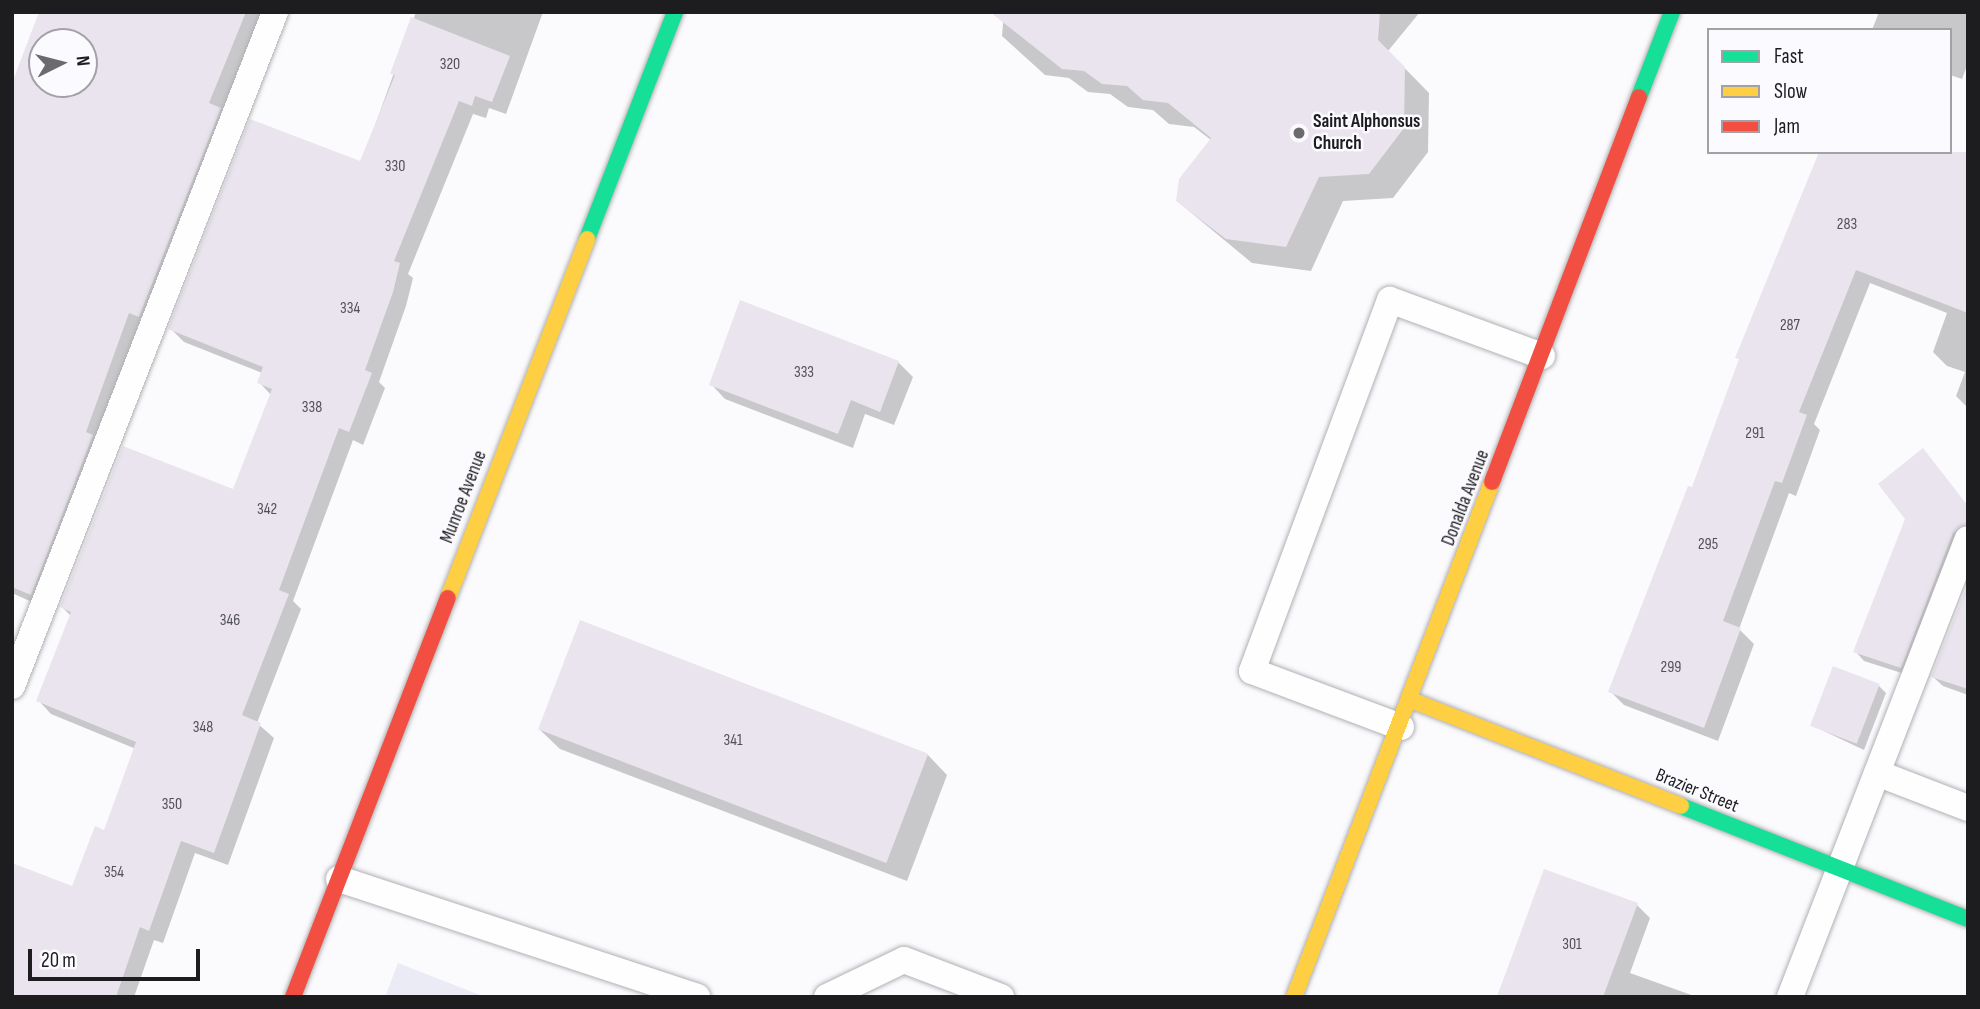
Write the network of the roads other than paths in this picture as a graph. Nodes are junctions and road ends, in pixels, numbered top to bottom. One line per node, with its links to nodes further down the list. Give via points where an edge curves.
1 (275, 12): 6 (lane)
2 (675, 12): 12 (street, Munroe Avenue)
3 (1672, 12): 4 (street, Donalda Avenue)
4 (1542, 356): 7 (street, Donalda Avenue); 8 (lane, via 1390,300 1252,671)
5 (1968, 539): 9 (lane)
6 (12, 686)
7 (1412, 700): 8 (street, Donalda Avenue); 11 (street, Brazier Street)
8 (1401, 727): 18 (street, Donalda Avenue)
9 (1877, 773): 10 (lane); 11 (lane)
10 (1968, 808)
11 (1840, 870): 13 (street, Brazier Street); 19 (lane)
12 (339, 878): 14 (street, Munroe Avenue); 15 (lane)
13 (1968, 919)
14 (293, 997)
15 (697, 997)
16 (827, 997): 17 (lane, via 904,960)
17 (1001, 997)
18 (1294, 997)
19 (1790, 997)

